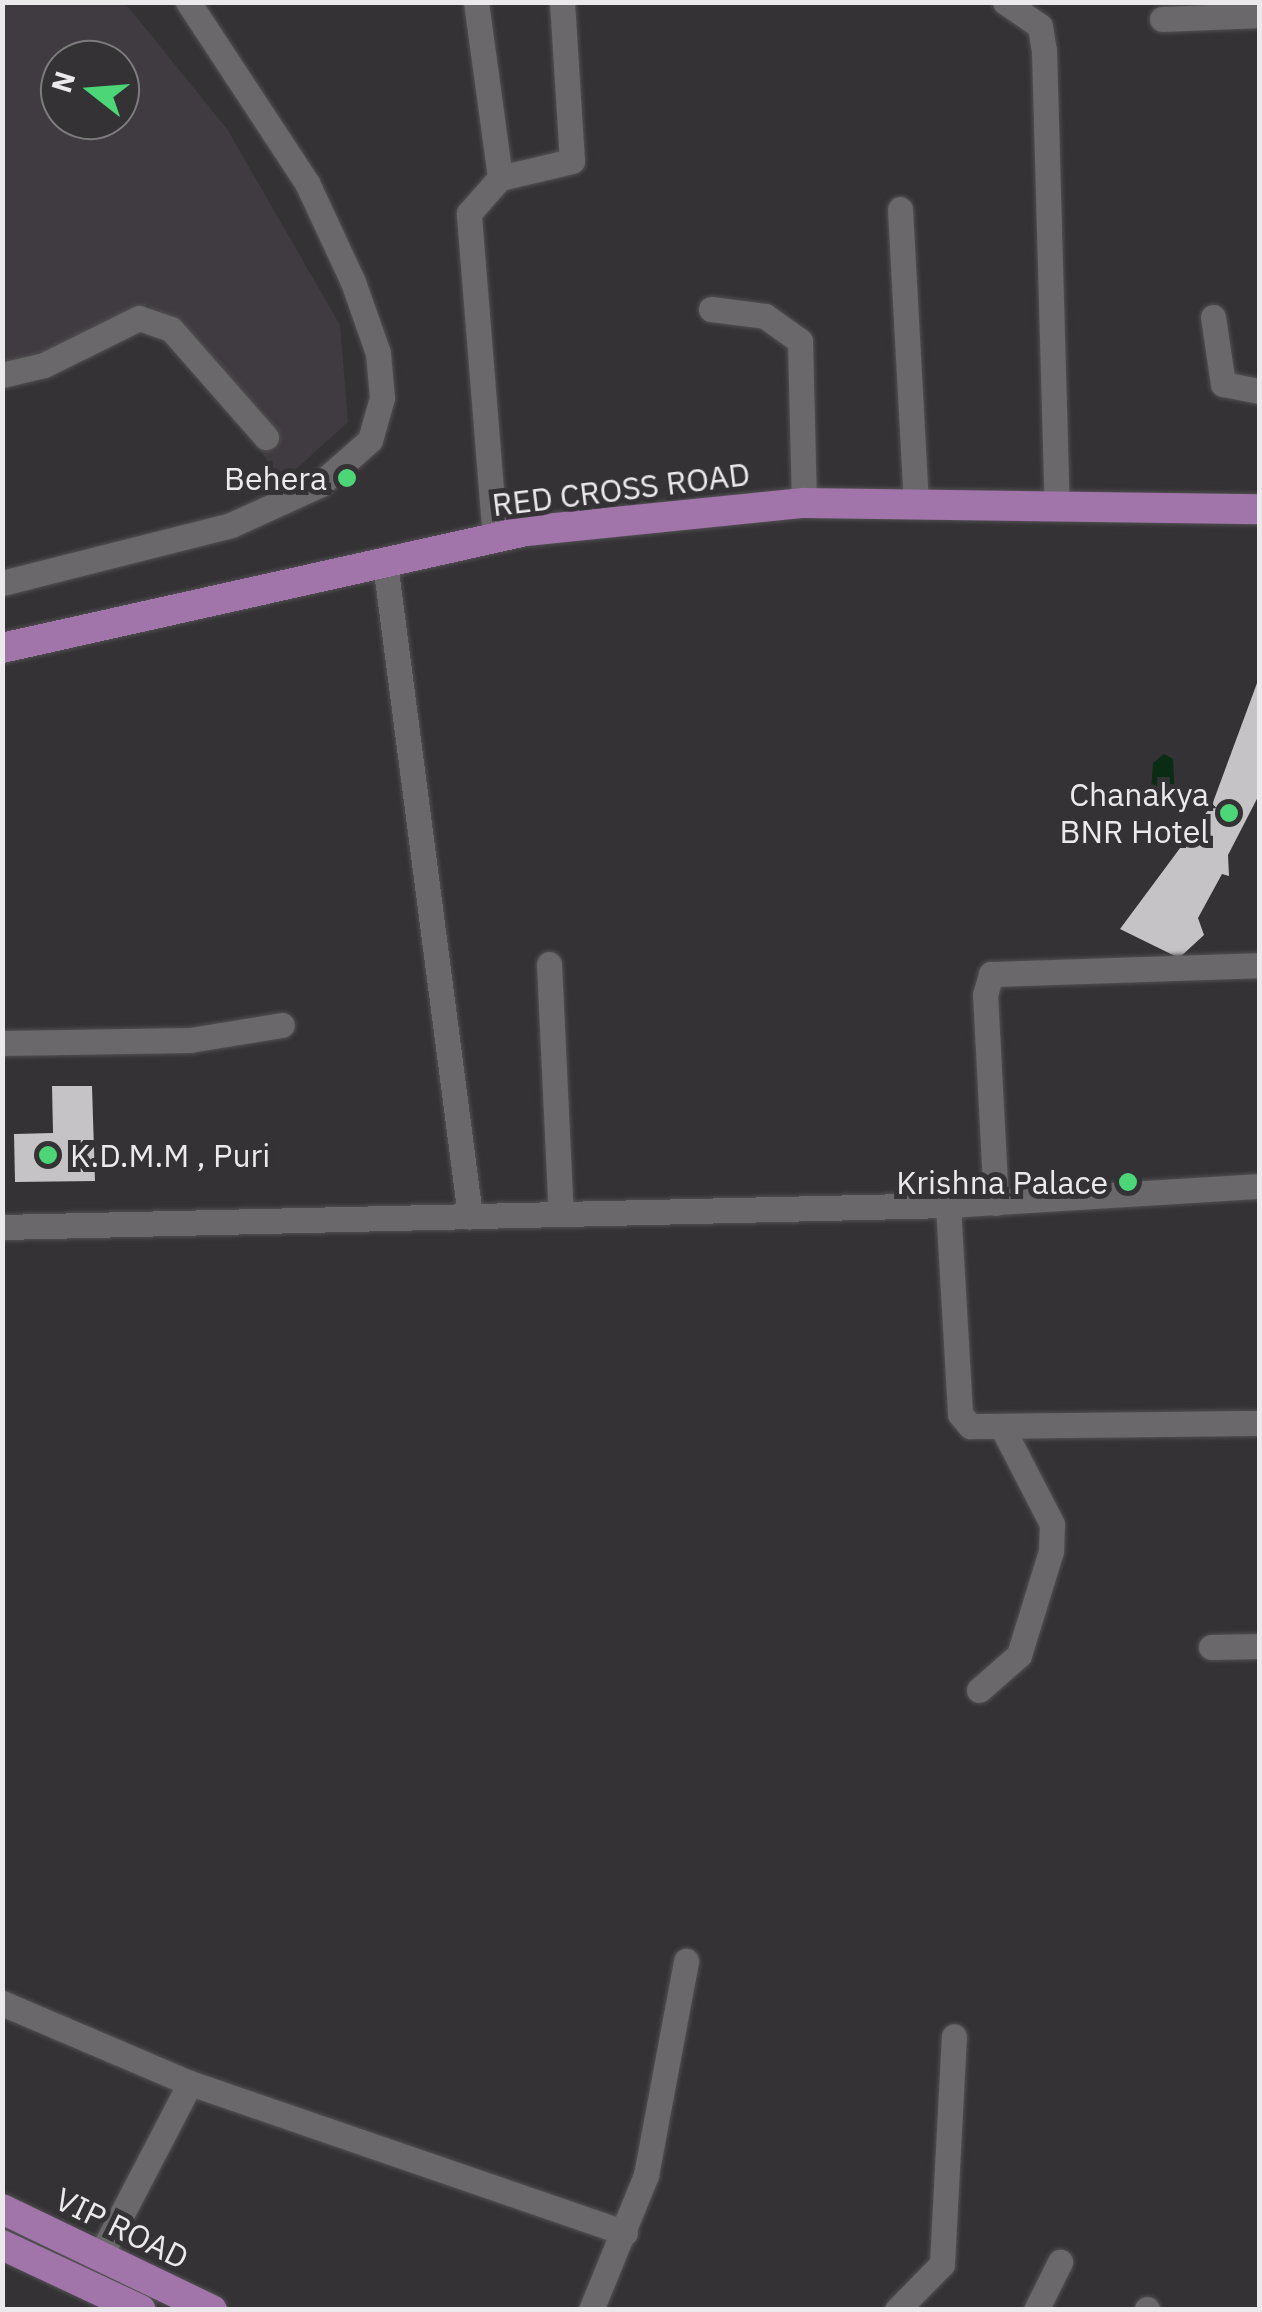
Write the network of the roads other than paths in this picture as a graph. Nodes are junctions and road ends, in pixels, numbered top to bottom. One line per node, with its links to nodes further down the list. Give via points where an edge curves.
1 (188, 2): 20 (street, via 306,183 352,282 378,353 382,398 370,440 319,485 231,525)
2 (476, 2): 7 (street)
3 (562, 2): 7 (street, via 572,161)
4 (1006, 2): 16 (street, via 1040,26 1044,50)
5 (1260, 15): 6 (street)
6 (1162, 19)
7 (500, 178): 18 (street, via 474,200 469,226)
8 (900, 209): 15 (street)
9 (711, 308): 14 (street, via 764,316 800,341)
10 (1213, 317): 12 (street, via 1223,384)
11 (2, 375): 13 (street, via 44,364 139,318 171,329)
12 (1260, 390)
13 (266, 437)
14 (804, 502): 15 (main road, RED CROSS ROAD); 18 (main road, RED CROSS ROAD)
15 (916, 504): 16 (main road, RED CROSS ROAD)
16 (1057, 506): 17 (main road, RED CROSS ROAD)
17 (1260, 509)
18 (495, 538): 19 (main road, RED CROSS ROAD)
19 (386, 563): 21 (main road, RED CROSS ROAD); 30 (street)
20 (2, 584)
21 (2, 648)
22 (549, 964): 29 (street)
23 (1260, 965): 27 (street, via 991,974 985,994)
24 (282, 1024): 25 (street, via 190,1040)
25 (2, 1043)
26 (1260, 1186): 27 (street)
27 (996, 1202): 28 (street)
28 (948, 1205): 29 (street); 33 (street, via 960,1414 970,1426)
29 (561, 1214): 30 (street)
30 (470, 1216): 31 (street)
31 (2, 1226)
32 (1260, 1423): 33 (street)
33 (1002, 1427): 36 (street, via 1052,1524 1052,1550 1019,1655)
34 (1260, 1646): 35 (street)
35 (1211, 1647)
36 (980, 1690)
37 (686, 1961): 42 (street, via 646,2175)
38 (2, 2003): 40 (street)
39 (954, 2036): 49 (street, via 942,2264)
40 (190, 2083): 42 (street); 44 (street)
41 (2, 2209): 44 (main road, VIP ROAD)
42 (626, 2233): 48 (street)
43 (2, 2245): 46 (main road, VIP ROAD)
44 (100, 2256): 47 (main road, VIP ROAD)
45 (1060, 2262): 50 (street)
46 (141, 2310)
47 (212, 2310)
48 (591, 2310)
49 (897, 2310)
50 (1036, 2310)

